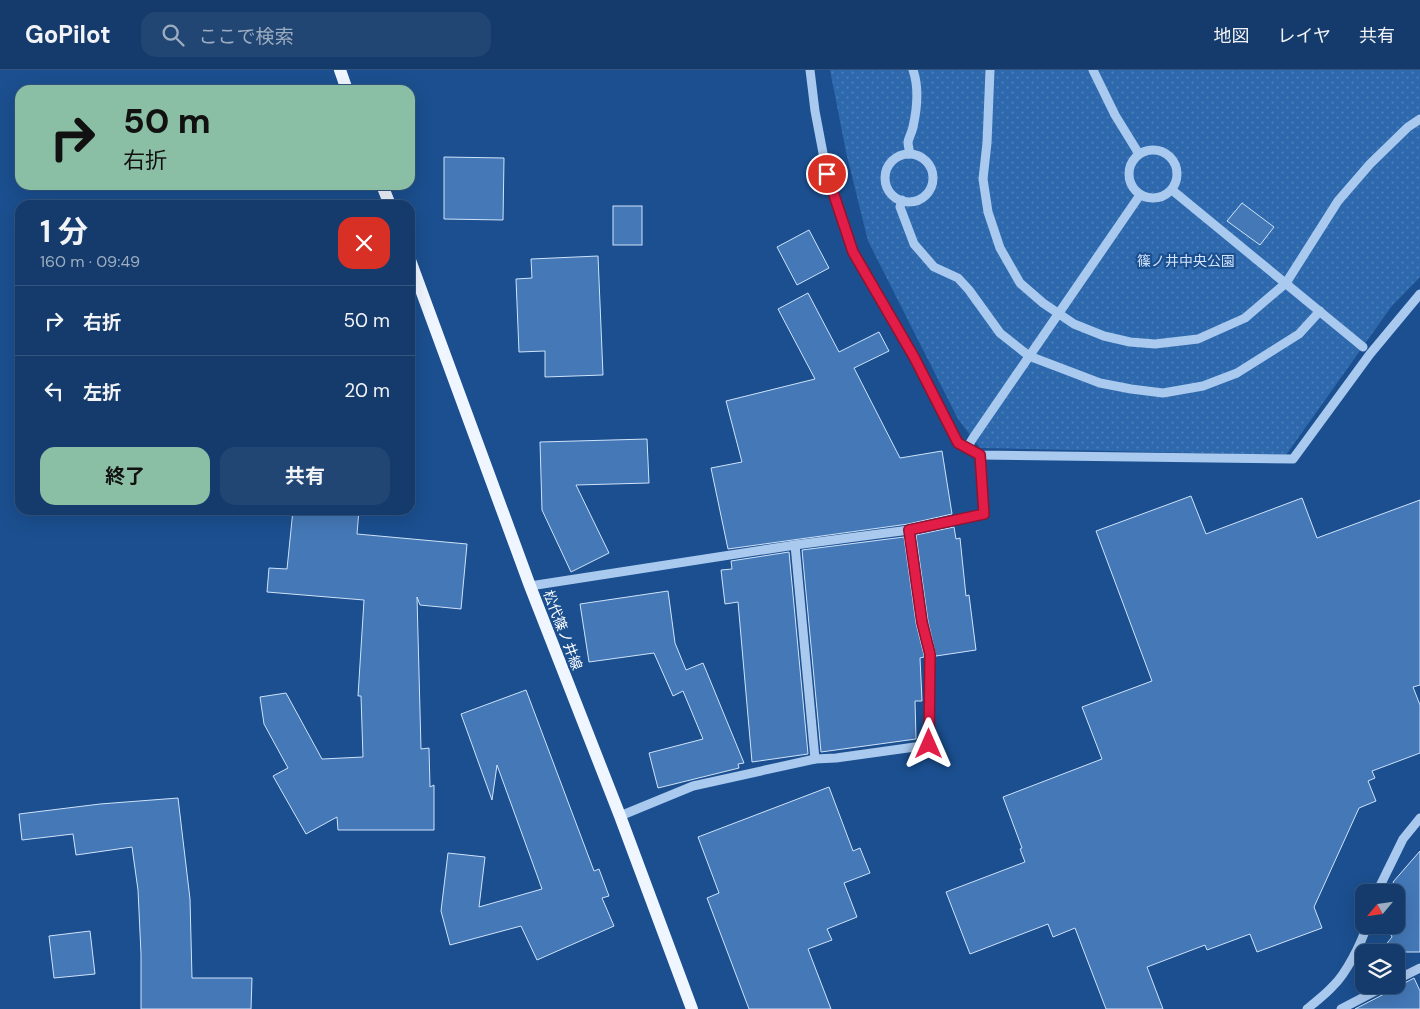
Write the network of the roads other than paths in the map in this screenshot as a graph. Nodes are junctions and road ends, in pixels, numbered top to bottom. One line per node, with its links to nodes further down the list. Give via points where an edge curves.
1 (340, 70): 6 (main road)
2 (810, 70): 20 (street, via 827,174 853,252 914,357 958,443)
3 (913, 70): 8 (street, via 916,97)
4 (990, 70): 17 (street, via 983,178 988,212 1000,248 1020,283)
5 (1093, 70): 9 (street, via 1114,115)
6 (345, 85)
7 (1420, 120): 14 (street, via 1408,127 1370,164 1338,201)
8 (908, 154): 12 (street, via 896,159 888,168 885,179 888,190 896,199); 12 (street, via 922,158 931,168 934,181 928,194 913,203)
9 (1139, 154): 10 (street, via 1152,150 1165,154 1175,164 1178,177); 11 (street, via 1129,175 1132,186)
10 (1172, 190): 11 (street, via 1157,198); 14 (street)
11 (1140, 195): 17 (street)
12 (902, 200): 19 (street, via 900,207 914,244 934,267 958,278 1000,333)
13 (415, 274): 24 (main road, 松代篠ノ井線)
14 (1286, 283): 16 (street); 17 (street, via 1245,318 1198,339 1178,342 1130,342 1104,336)
15 (1420, 294): 21 (street, via 1370,354 1293,459)
16 (1320, 311): 18 (street); 19 (street, via 1299,334 1237,373 1202,386 1162,393 1100,383)
17 (1058, 314): 19 (street)
18 (1363, 347)
19 (1029, 356): 20 (street)
20 (968, 448): 21 (street)
21 (980, 455): 22 (street, via 984,514)
22 (909, 530): 23 (street); 25 (street, via 922,622 930,654 929,744)
23 (795, 545): 24 (street); 25 (street)
24 (530, 586): 26 (main road, 松代篠ノ井線)
25 (815, 760): 26 (street, via 693,786)
26 (620, 816): 33 (main road, 松代篠ノ井線)
27 (1420, 818): 28 (street, via 1403,839)
28 (1381, 884)
29 (1364, 934): 34 (street, via 1334,986)
30 (1420, 968): 31 (street)
31 (1405, 976)
32 (1370, 994): 35 (street)
33 (692, 1009)
34 (1306, 1009)
35 (1342, 1009)

